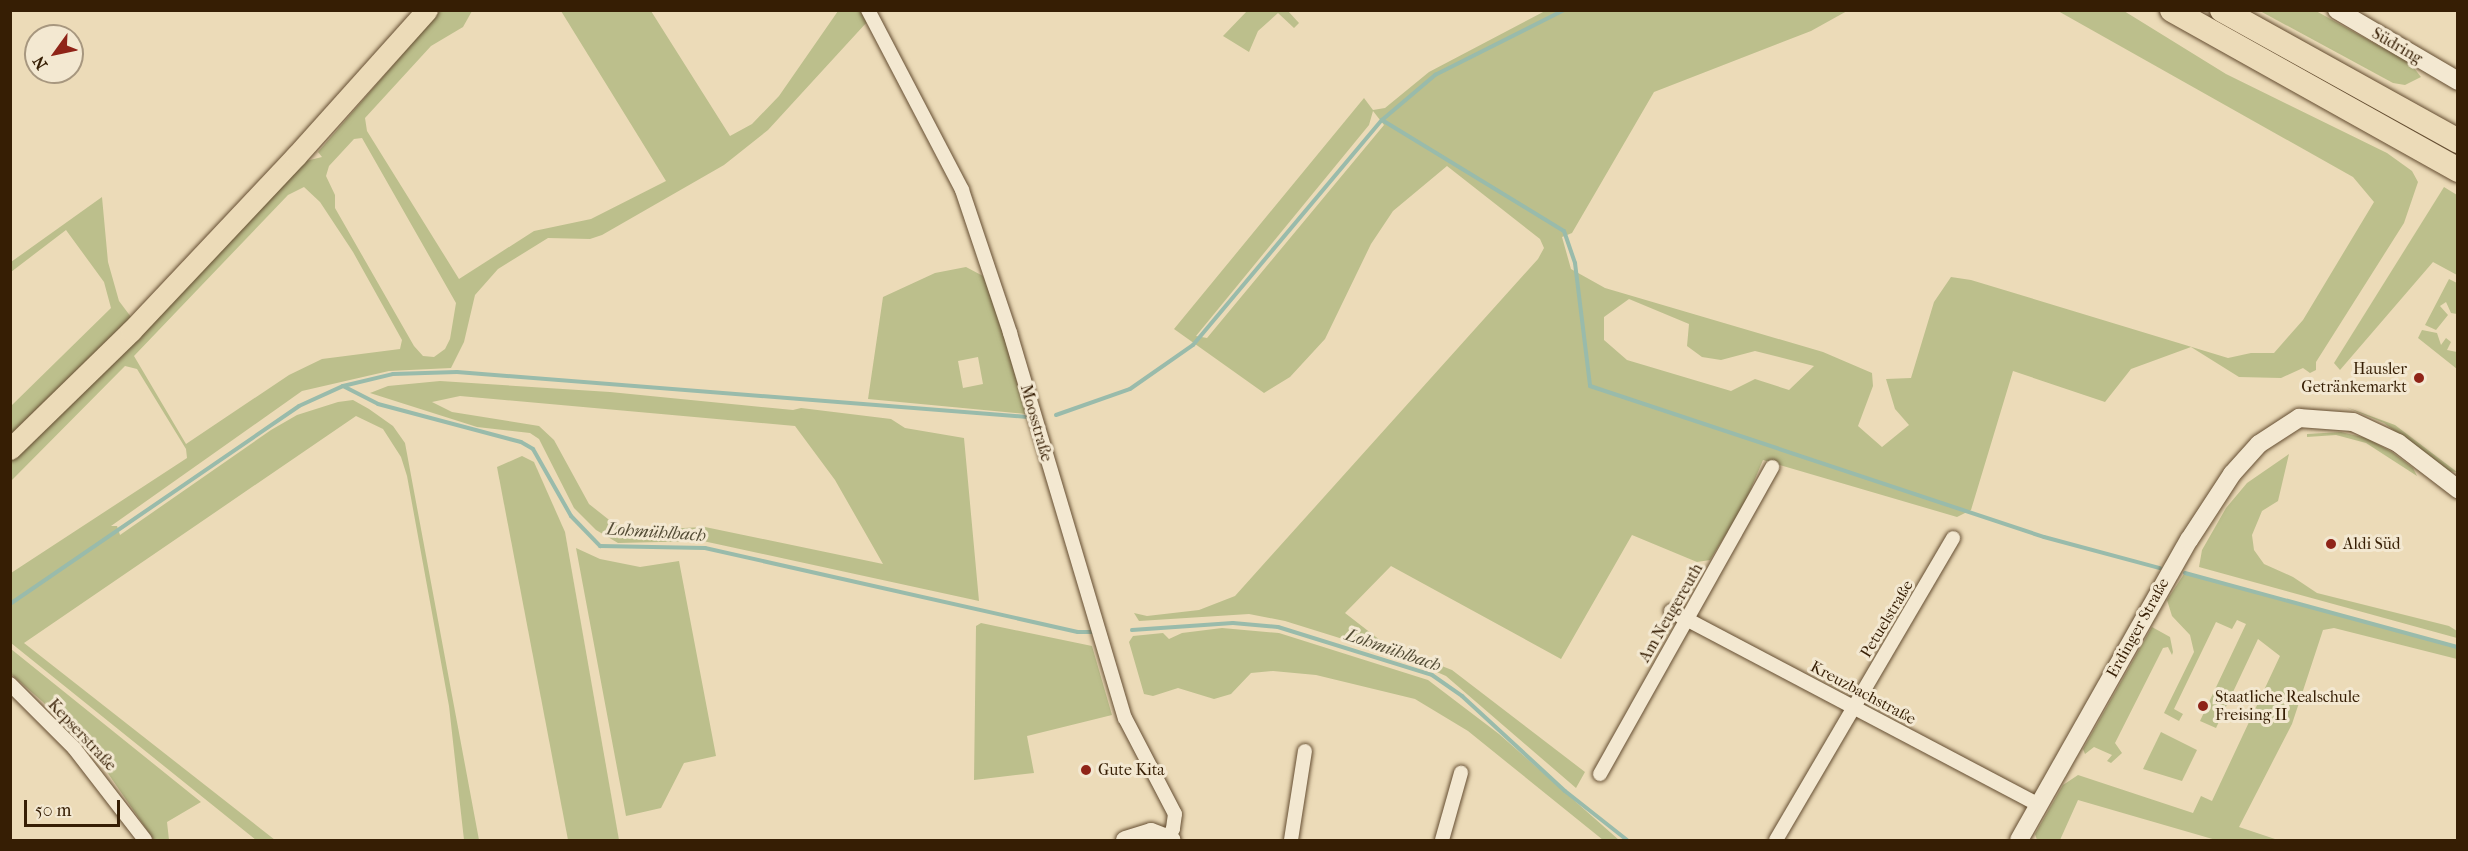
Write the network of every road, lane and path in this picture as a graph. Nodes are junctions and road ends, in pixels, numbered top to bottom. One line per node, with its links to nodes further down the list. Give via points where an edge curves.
1 (427, 10): 9 (main road, via 131,331)
2 (868, 10): 21 (street, Moosstraße, via 962,190 1132,737 1171,803 1176,820)
3 (2172, 10): 8 (highway)
4 (2222, 10): 7 (highway)
5 (2337, 10): 6 (street, Südring)
6 (2457, 81)
7 (2457, 141)
8 (2457, 170)
9 (10, 449)
10 (1772, 467): 14 (street, Am Neugereuth)
11 (2457, 489): 20 (street, Erdinger Straße, via 2380,432 2341,420 2316,420 2311,428 2279,433 2248,454 2208,510)
12 (1953, 538): 16 (street, Petuelstraße)
13 (1671, 611): 14 (street, Kreuzbachstraße)
14 (1687, 619): 16 (street, Kreuzbachstraße); 19 (street, Am Neugereuth)
15 (10, 684): 22 (street, Kepserstraße, via 74,748)
16 (1853, 707): 20 (street, Kreuzbachstraße); 26 (street, Petuelstraße)
17 (1305, 751): 24 (street)
18 (1461, 773): 25 (street)
19 (1600, 774)
20 (2040, 805): 27 (street, Erdinger Straße)
21 (1164, 839): 23 (street, via 1151,832)
22 (146, 840)
23 (1125, 840)
24 (1291, 840)
25 (1442, 840)
26 (1776, 840)
27 (2019, 840)

